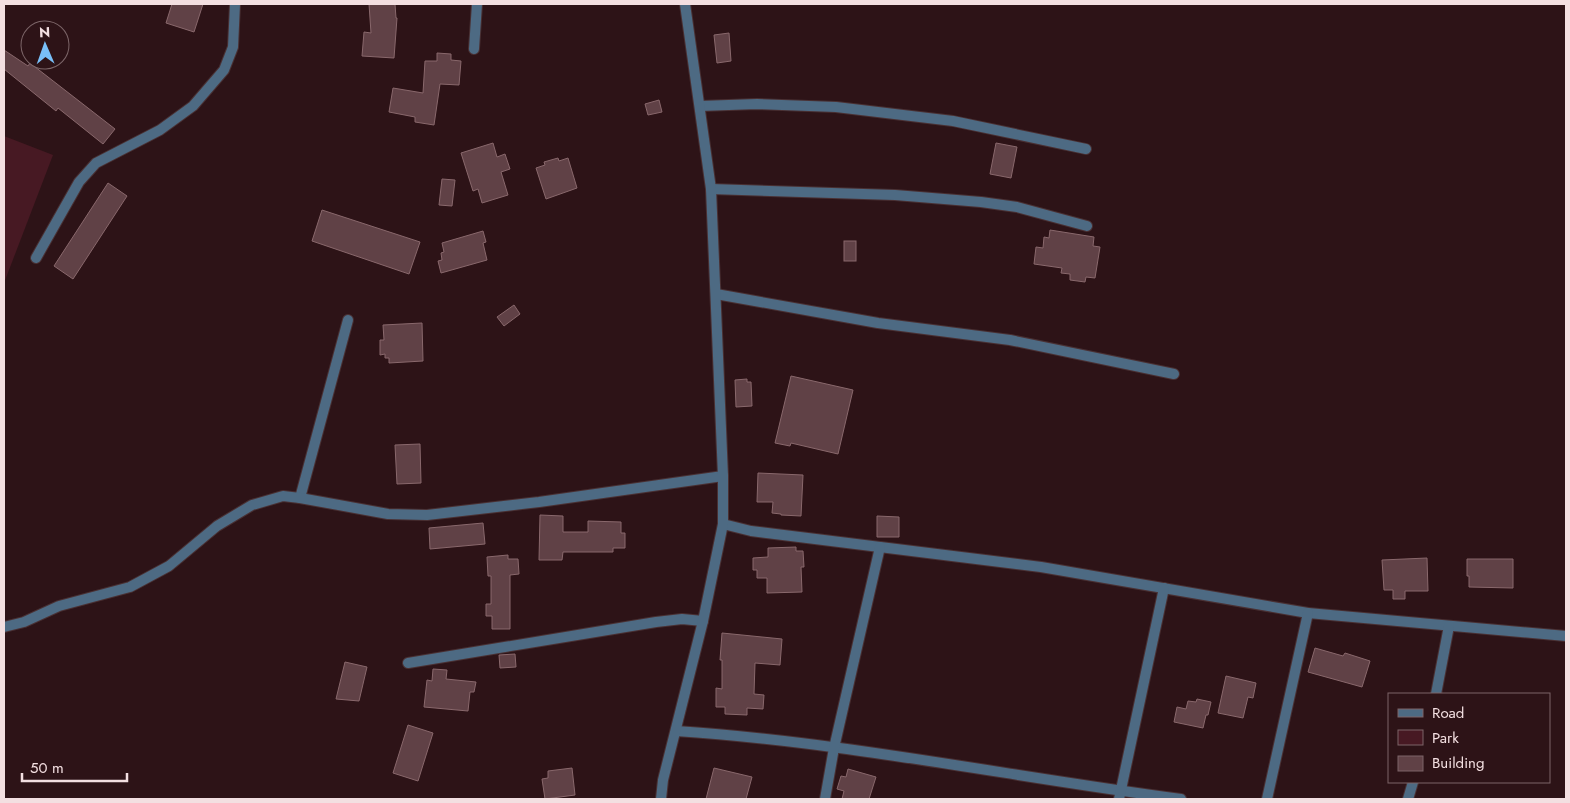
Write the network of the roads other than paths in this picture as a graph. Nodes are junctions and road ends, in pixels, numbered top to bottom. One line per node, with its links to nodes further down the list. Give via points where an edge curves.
1 (235, 4): 9 (street, via 233,47 224,70 193,106 160,130 96,163 79,182)
2 (477, 4): 4 (street)
3 (685, 4): 5 (street)
4 (474, 49)
5 (700, 106): 6 (street, via 836,107 953,121); 7 (street)
6 (1086, 149)
7 (711, 189): 8 (street, via 895,195 981,202 1017,207); 10 (street)
8 (1087, 226)
9 (36, 258)
10 (716, 294): 12 (street, via 878,323 1010,340); 13 (street)
11 (348, 320): 14 (street)
12 (1174, 374)
13 (723, 476): 14 (street, via 427,515 388,514); 15 (street)
14 (300, 498): 21 (street, via 283,496 252,505 217,526 169,566 130,587 59,606)
15 (723, 524): 16 (street, via 751,531); 19 (street)
16 (880, 547): 17 (street, via 1041,566); 26 (street)
17 (1164, 588): 18 (street); 28 (street)
18 (1308, 613): 20 (street); 32 (street)
19 (703, 621): 23 (street, via 656,622); 25 (street)
20 (1449, 626): 22 (street); 24 (street)
21 (4, 627)
22 (1566, 636)
23 (408, 663)
24 (1436, 693)
25 (676, 731): 26 (street); 29 (street)
26 (834, 748): 28 (street); 30 (street)
27 (1414, 783): 33 (street)
28 (1120, 795): 31 (street)
29 (661, 799)
30 (825, 799)
31 (1181, 799)
32 (1267, 799)
33 (1408, 799)

